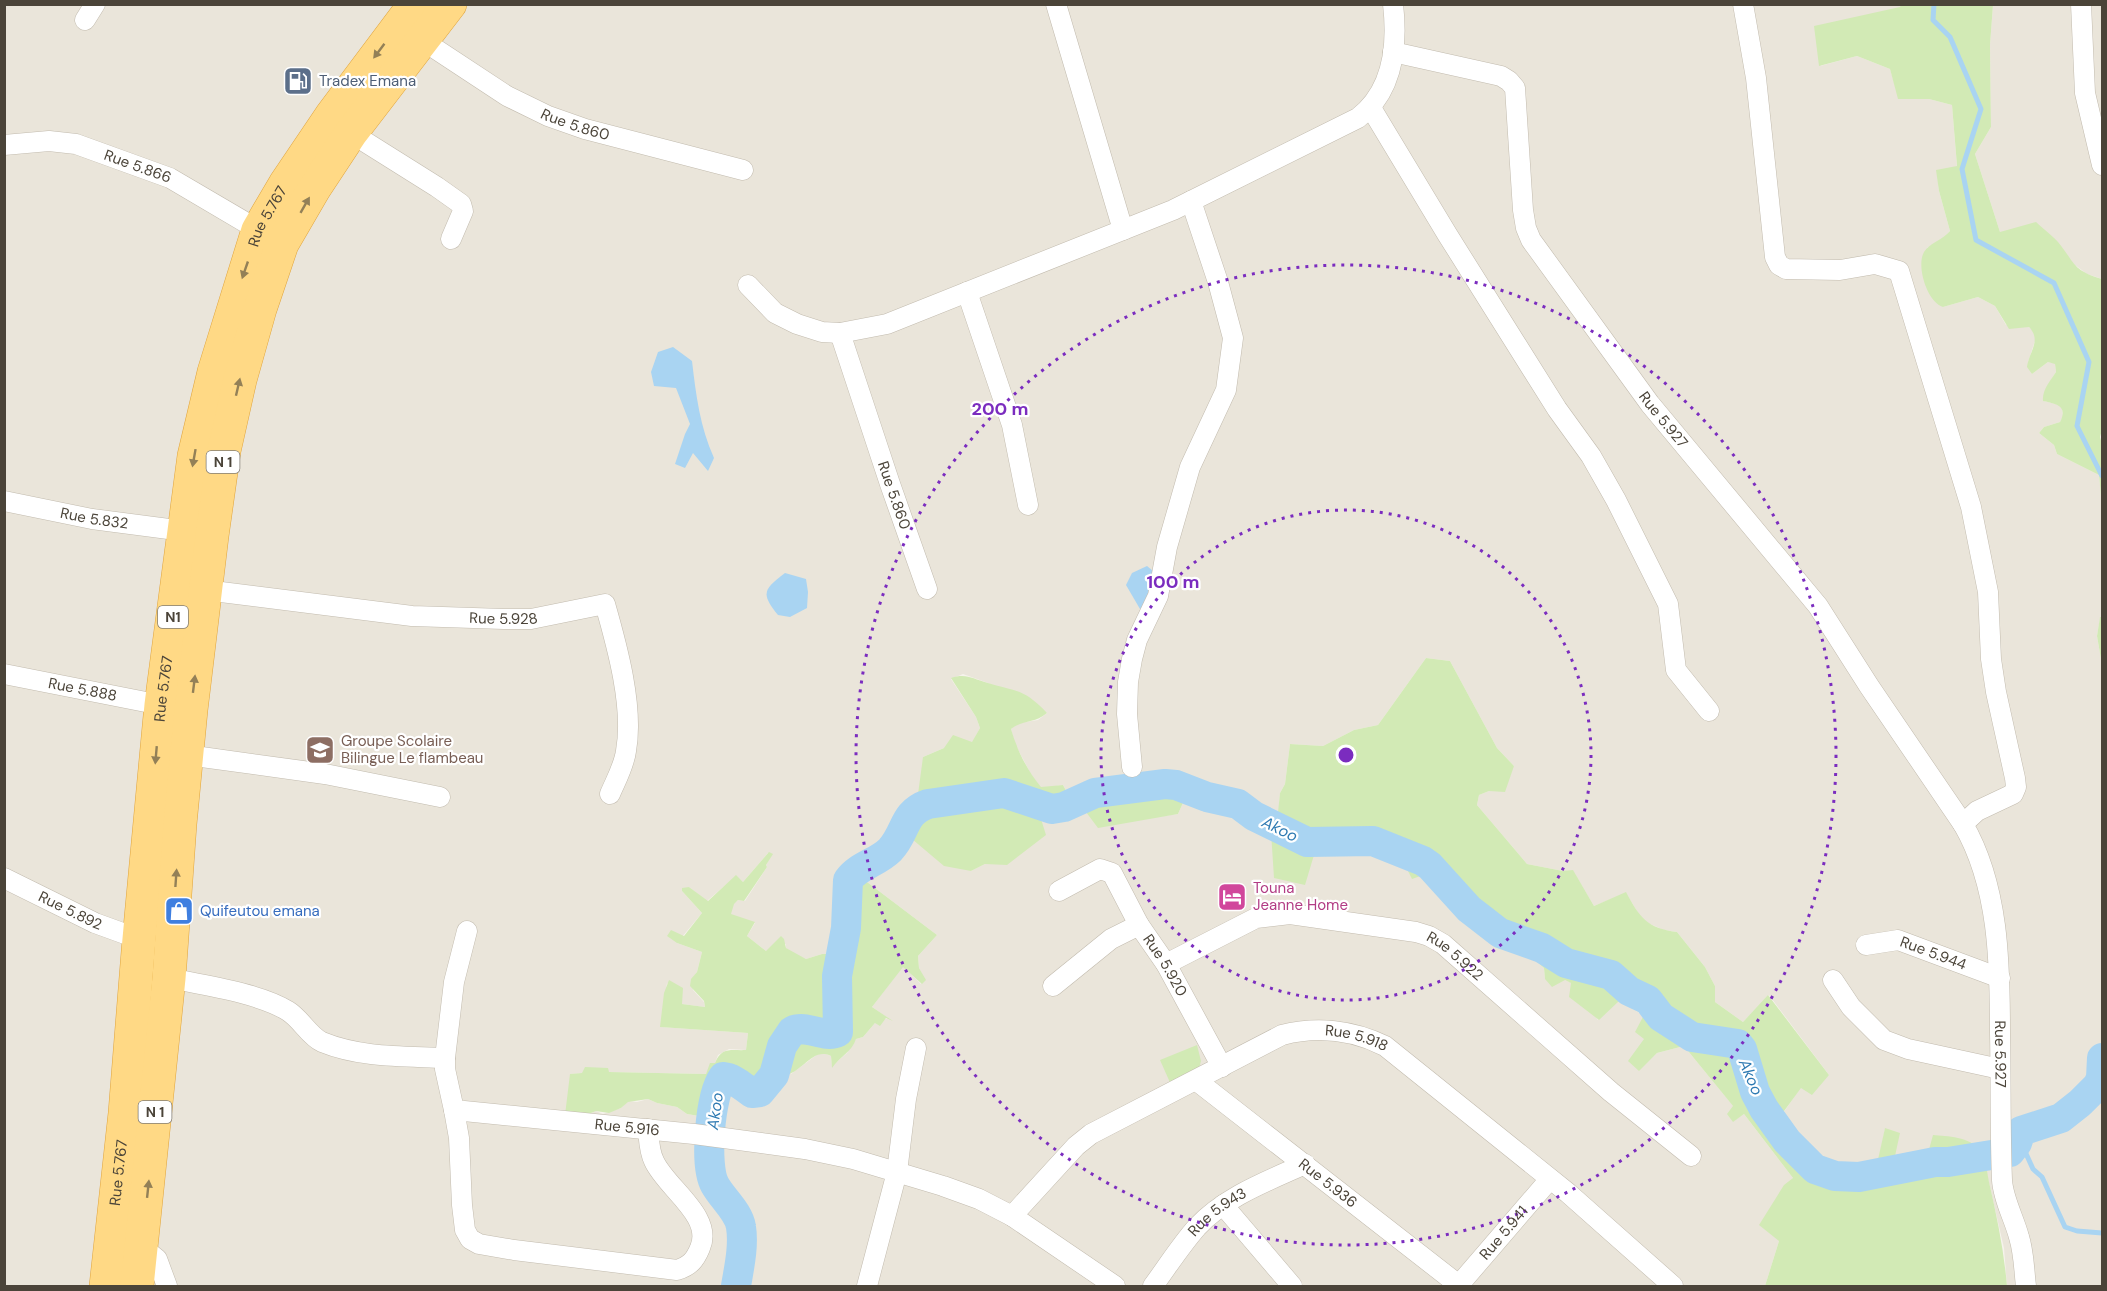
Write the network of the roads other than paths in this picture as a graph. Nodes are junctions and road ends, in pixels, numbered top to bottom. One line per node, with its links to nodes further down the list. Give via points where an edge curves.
1 (415, 4): 16 (highway, Rue 5.767 / N1, one-way to 16, via 285,184)
2 (450, 4): 7 (highway, N 1)
3 (1056, 4): 15 (street)
4 (1393, 4): 8 (street)
5 (1743, 4): 33 (street, via 1756,78 1775,257 1786,268 1840,270 1875,264 1899,271 1971,507 1988,592 1996,692 2016,787 2013,794 1977,811)
6 (2081, 4): 12 (street, via 2085,93)
7 (422, 40): 10 (highway, N 1); 13 (street, Rue 5.860, via 507,96 548,116)
8 (1393, 52): 9 (street, via 1389,77); 33 (street, Rue 5.927, via 1501,76 1515,88 1523,210 1532,240 1650,404 1818,606)
9 (1371, 108): 14 (street); 28 (street, via 1617,500 1668,604 1676,670)
10 (351, 133): 16 (highway, N 1, one-way to 10, via 314,189); 17 (street, via 461,204 461,220)
11 (4, 145): 16 (street, Rue 5.866, via 58,141 76,144 176,181)
12 (2103, 165)
13 (742, 170)
14 (1191, 201): 15 (street); 30 (street, via 1233,338 1226,390 1190,466 1158,596 1132,659 1127,714)
15 (1123, 230): 19 (street)
16 (270, 237): 23 (highway, Rue 5.767 / N1, one-way to 23, via 214,372 194,456); 25 (highway, N 1, one-way to 16, via 225,451 260,309)
17 (451, 239)
18 (748, 285): 20 (street, via 775,313 822,332)
19 (967, 292): 20 (street, via 887,324); 22 (street, via 1012,425)
20 (840, 333): 24 (street, Rue 5.860)
21 (4, 501): 23 (street, Rue 5.832, via 92,519)
22 (1028, 505)
23 (184, 531): 27 (highway, Rue 5.767 / N1)
24 (927, 589)
25 (206, 590): 29 (highway, N 1, one-way to 25); 31 (street, Rue 5.928, via 392,614 504,620 531,619 605,604 617,646 628,736 626,754)
26 (4, 674): 27 (street, Rue 5.888)
27 (161, 705): 38 (highway, Rue 5.767 / N1, one-way to 38)
28 (1709, 711)
29 (186, 755): 32 (street, via 304,771); 41 (highway, N 1, one-way to 29)
30 (1132, 767)
31 (610, 794)
32 (440, 796)
33 (1963, 824): 42 (street, Rue 5.927, via 1989,889)
34 (4, 878): 38 (street, Rue 5.892, via 95,923)
35 (1059, 891): 36 (street, via 1100,869 1112,873)
36 (1139, 925): 40 (street, Rue 5.920); 44 (street, Rue 5.920, via 1111,939)
37 (467, 931): 46 (street, via 454,982)
38 (139, 939): 60 (highway, Rue 5.767 / N1)
39 (1866, 945): 42 (street, Rue 5.944, via 1898,940)
40 (1166, 964): 47 (street, Rue 5.920); 52 (street, Rue 5.922, via 1256,918 1272,915 1429,936)
41 (169, 978): 46 (street, via 274,1004 321,1041 355,1052); 58 (highway, N 1, one-way to 41)
42 (2000, 978): 48 (street, Rue 5.927)
43 (1833, 980): 48 (street, via 1851,1007 1884,1040)
44 (1053, 986)
45 (916, 1048): 54 (street)
46 (445, 1058): 50 (street)
47 (1222, 1067): 49 (street, Rue 5.918); 55 (street, Rue 5.918, via 1282,1035 1303,1030 1328,1030 1369,1038 1385,1046)
48 (2000, 1069): 68 (street, Rue 5.927, via 2002,1183 2019,1236)
49 (1197, 1081): 53 (street, Rue 5.936); 57 (street, Rue 5.918, via 1091,1134)
50 (454, 1110): 51 (street, Rue 5.916); 51 (street, via 465,1230 470,1239 514,1250 677,1270 695,1259 703,1241 702,1228 653,1160)
51 (648, 1129): 54 (street, Rue 5.916, via 805,1149)
52 (1691, 1156)
53 (1305, 1164): 56 (street, Rue 5.943); 59 (street, Rue 5.936)
54 (897, 1172): 57 (street, Rue 5.916, via 979,1199); 63 (street)
55 (1550, 1179): 59 (street, Rue 5.941); 67 (street, Rue 5.918)
56 (1223, 1205): 65 (street, Rue 5.943, via 1197,1227); 66 (street)
57 (1012, 1216): 64 (street, Rue 5.916)
58 (142, 1247): 61 (highway, N 1); 62 (street, via 157,1259)
59 (1459, 1286)
60 (106, 1287)
61 (137, 1287)
62 (166, 1287)
63 (867, 1287)
64 (1115, 1287)
65 (1153, 1287)
66 (1292, 1287)
67 (1673, 1287)
68 (2025, 1287)

